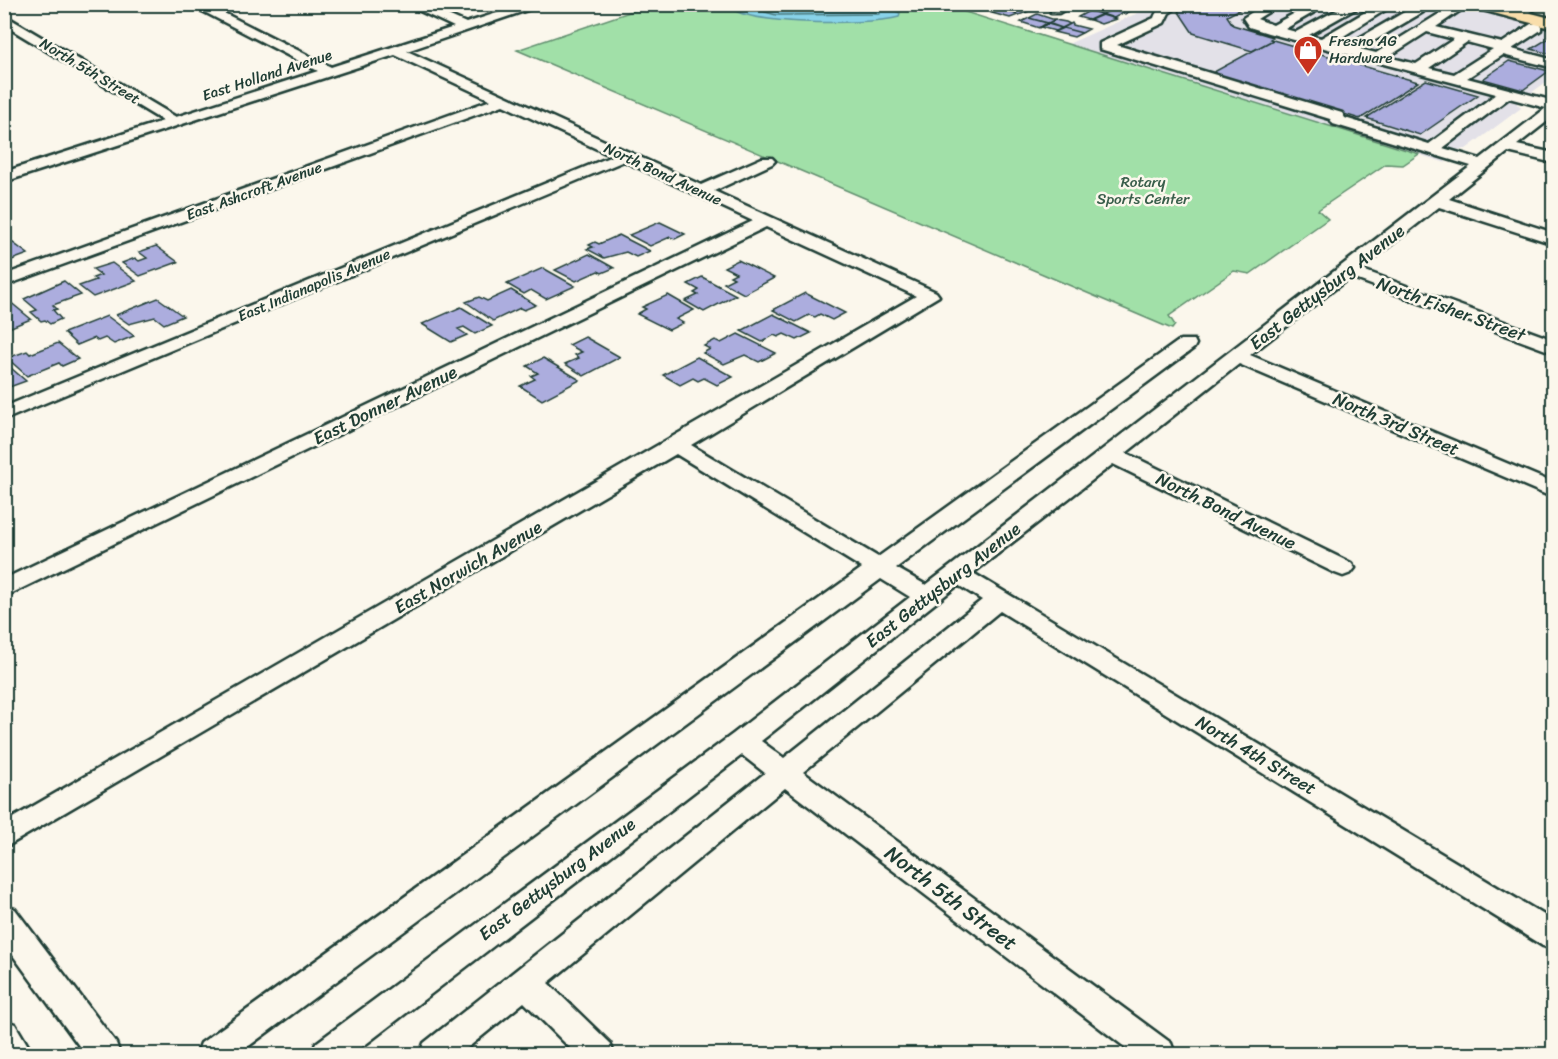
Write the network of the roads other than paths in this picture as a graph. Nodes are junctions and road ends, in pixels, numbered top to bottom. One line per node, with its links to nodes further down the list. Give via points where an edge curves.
1 (195, 4): 32 (street)
2 (411, 4): 20 (street)
3 (539, 4): 20 (street, East Holland Avenue)
4 (1176, 4): 41 (street, via 1162,11 1160,20 1105,46)
5 (1275, 4): 22 (street, via 1249,18 1254,24)
6 (1322, 4): 22 (street)
7 (1358, 4): 23 (street)
8 (1389, 4): 25 (street)
9 (1403, 4): 14 (street)
10 (1464, 4): 15 (street)
11 (1477, 4): 18 (main road)
12 (1509, 4): 13 (main road)
13 (1532, 7): 16 (main road)
14 (1419, 9): 15 (street); 27 (street)
15 (1446, 15): 21 (street)
16 (1554, 15)
17 (4, 19): 37 (street, North 5th Street)
18 (1554, 24)
19 (1536, 27): 26 (street)
20 (466, 28): 28 (street, East Holland Avenue)
21 (1426, 28): 24 (street); 29 (street)
22 (1274, 30): 23 (street)
23 (1298, 36): 25 (street)
24 (1465, 38): 26 (street); 31 (street)
25 (1323, 43): 27 (street)
26 (1502, 49): 30 (street); 33 (street)
27 (1349, 50): 29 (street)
28 (397, 51): 32 (street, East Holland Avenue); 35 (street, North Bond Avenue)
29 (1377, 58): 31 (street)
30 (1554, 64)
31 (1418, 69): 33 (street)
32 (331, 72): 37 (street, East Holland Avenue)
33 (1456, 79): 34 (street)
34 (1507, 93): 36 (street); 41 (street)
35 (503, 100): 42 (street, North Bond Avenue); 52 (street, East Ashcroft Avenue)
36 (1554, 108): 38 (street, East Gettysburg Avenue)
37 (175, 122): 46 (street, East Holland Avenue)
38 (1532, 126): 39 (street); 40 (street, East Gettysburg Avenue)
39 (1554, 133)
40 (1506, 147): 43 (street); 45 (street, East Gettysburg Avenue)
41 (1432, 149): 45 (street)
42 (624, 156): 47 (street, North Bond Avenue); 57 (street, East Indianapolis Avenue)
43 (1554, 157)
44 (767, 161): 47 (street)
45 (1483, 165): 48 (street, East Gettysburg Avenue)
46 (4, 177)
47 (700, 191): 49 (street, North Bond Avenue)
48 (1438, 201): 50 (street); 51 (street, East Gettysburg Avenue)
49 (765, 220): 53 (street, North Bond Avenue); 64 (street, East Donner Avenue)
50 (1554, 239)
51 (1348, 270): 55 (street, North Fisher Street); 56 (street, East Gettysburg Avenue)
52 (4, 281)
53 (930, 296): 58 (street, East Norwich Avenue)
54 (1187, 344): 61 (street)
55 (1554, 347)
56 (1238, 357): 59 (street, East Gettysburg Avenue); 60 (street, North 3rd Street)
57 (4, 414)
58 (676, 445): 61 (street); 69 (street, East Norwich Avenue)
59 (1110, 454): 62 (street, North Bond Avenue); 63 (street, East Gettysburg Avenue)
60 (1554, 491)
61 (881, 568): 65 (street); 76 (street)
62 (1343, 568)
63 (957, 574): 65 (street, East Gettysburg Avenue); 66 (street, North 4th Street)
64 (4, 589)
65 (927, 597): 67 (street, East Gettysburg Avenue)
66 (999, 599): 68 (street); 71 (street, North 4th Street)
67 (742, 741): 68 (street, North 5th Street); 77 (street, East Gettysburg Avenue)
68 (784, 773): 72 (street); 80 (street, North 5th Street)
69 (4, 837)
70 (4, 918): 75 (street)
71 (1554, 937)
72 (527, 982): 78 (street); 79 (street)
73 (4, 1035): 74 (street)
74 (17, 1054)
75 (104, 1054)
76 (213, 1054)
77 (328, 1054)
78 (436, 1054)
79 (598, 1054)
80 (1159, 1054)

